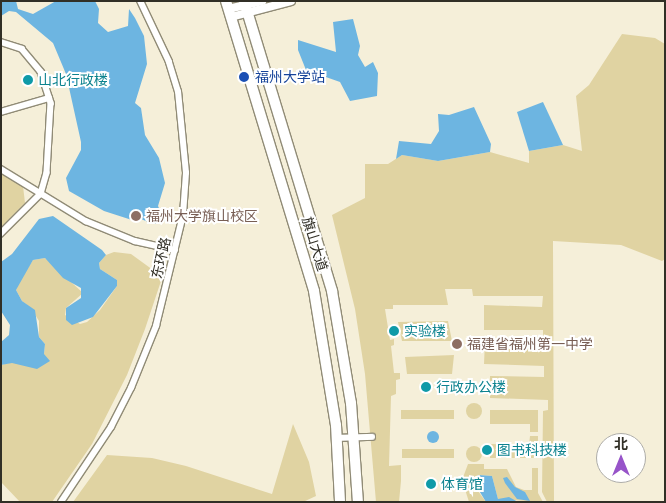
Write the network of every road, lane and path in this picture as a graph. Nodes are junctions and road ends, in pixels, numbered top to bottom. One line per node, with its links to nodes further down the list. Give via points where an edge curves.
1 (140, 1): 12 (street, 东环路, via 169,62 178,92 186,173)
2 (262, 1): 4 (street)
3 (291, 1): 4 (street)
4 (245, 6): 5 (street); 13 (highway, 旗山大道, via 328,276 343,348)
5 (228, 9): 15 (highway, 旗山大道, via 314,291 329,366)
6 (1, 42): 7 (street, via 22,49 41,72)
7 (49, 98): 8 (street); 10 (street, via 47,173)
8 (1, 112)
9 (1, 168): 10 (street)
10 (42, 194): 11 (street); 12 (street, via 86,222 135,241)
11 (1, 234)
12 (175, 250): 16 (street, 东环路, via 156,326 131,388 111,427)
13 (354, 437): 14 (street); 15 (street); 18 (highway, 旗山大道)
14 (372, 437)
15 (337, 438): 17 (highway, 旗山大道)
16 (61, 502)
17 (340, 502)
18 (358, 502)

